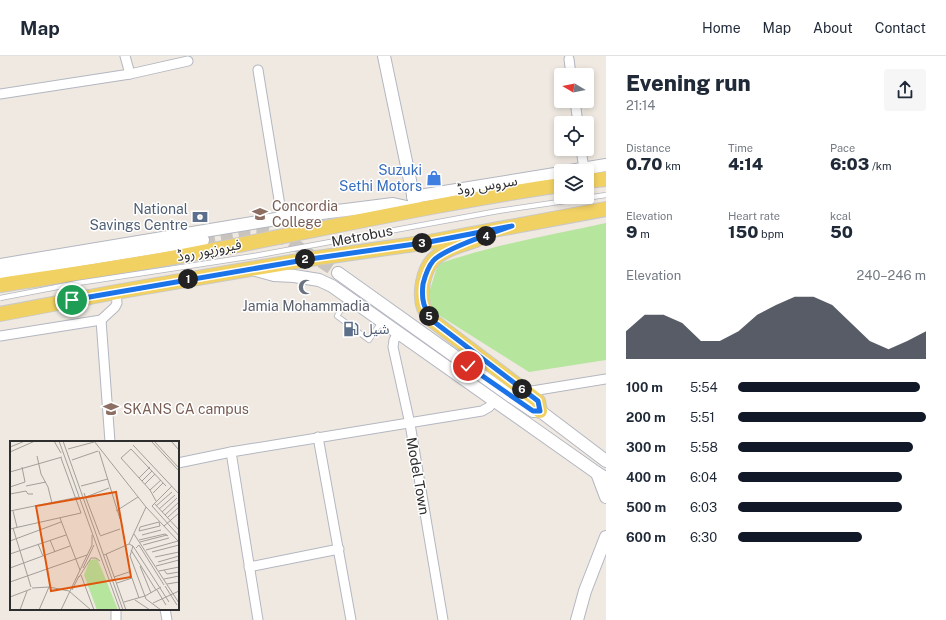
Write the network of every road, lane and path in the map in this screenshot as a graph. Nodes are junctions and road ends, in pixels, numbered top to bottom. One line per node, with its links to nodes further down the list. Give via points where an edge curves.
1 (125, 56): 7 (street)
2 (384, 56): 16 (street)
3 (569, 59): 5 (street)
4 (188, 61): 7 (street)
5 (570, 68)
6 (258, 70): 18 (street)
7 (130, 74): 8 (street)
8 (0, 94)
9 (606, 165): 10 (street)
10 (594, 171)
11 (554, 173): 16 (street, سروس روڈ)
12 (594, 177): 13 (main road)
13 (606, 179)
14 (554, 186): 16 (main road, فیروزپور روڈ)
15 (606, 195): 29 (lane, Metrobus, bridge, via 498,211 254,256 78,283)
16 (415, 203): 18 (street, فیروزپور روڈ); 27 (main road, فیروزپور روڈ, via 196,253)
17 (606, 209): 19 (main road, فیروزپور روڈ)
18 (282, 218): 22 (street, فیروزپور روڈ)
19 (512, 226): 23 (main road, فیروزپور روڈ, via 429,242); 37 (main road, via 456,247 433,260 422,294 424,308 433,321)
20 (203, 240): 21 (street)
21 (68, 262): 24 (street, via 49,262); 26 (street)
22 (0, 264)
23 (250, 269): 28 (main road, فیروزپور روڈ); 30 (street, via 274,275 319,280)
24 (0, 271)
25 (338, 273): 39 (street, via 512,397 533,411)
26 (0, 277)
27 (0, 285)
28 (116, 292): 31 (main road, فیروزپور روڈ); 32 (street, via 118,299 115,307)
29 (0, 298)
30 (349, 298): 33 (street); 33 (lane, via 337,316 369,340)
31 (0, 314)
32 (101, 320): 35 (street); 42 (street)
33 (382, 322): 34 (street)
34 (398, 333): 38 (street); 40 (street, Model Town, via 393,347)
35 (0, 336)
36 (606, 379): 37 (street)
37 (526, 392): 39 (main road, via 538,401)
38 (495, 400): 40 (street, via 482,411); 46 (street)
39 (540, 411): 44 (street)
40 (410, 424): 41 (street); 55 (street, Model Town)
41 (318, 438): 43 (street); 49 (street)
42 (110, 441)
43 (231, 452): 45 (street); 50 (street)
44 (606, 460)
45 (179, 462)
46 (602, 475): 47 (street)
47 (606, 497)
48 (606, 537): 56 (street, via 585,591)
49 (338, 550): 50 (street); 54 (street)
50 (249, 567): 53 (street)
51 (165, 610): 52 (street)
52 (166, 620)
53 (258, 620)
54 (351, 620)
55 (443, 620)
56 (577, 620)

